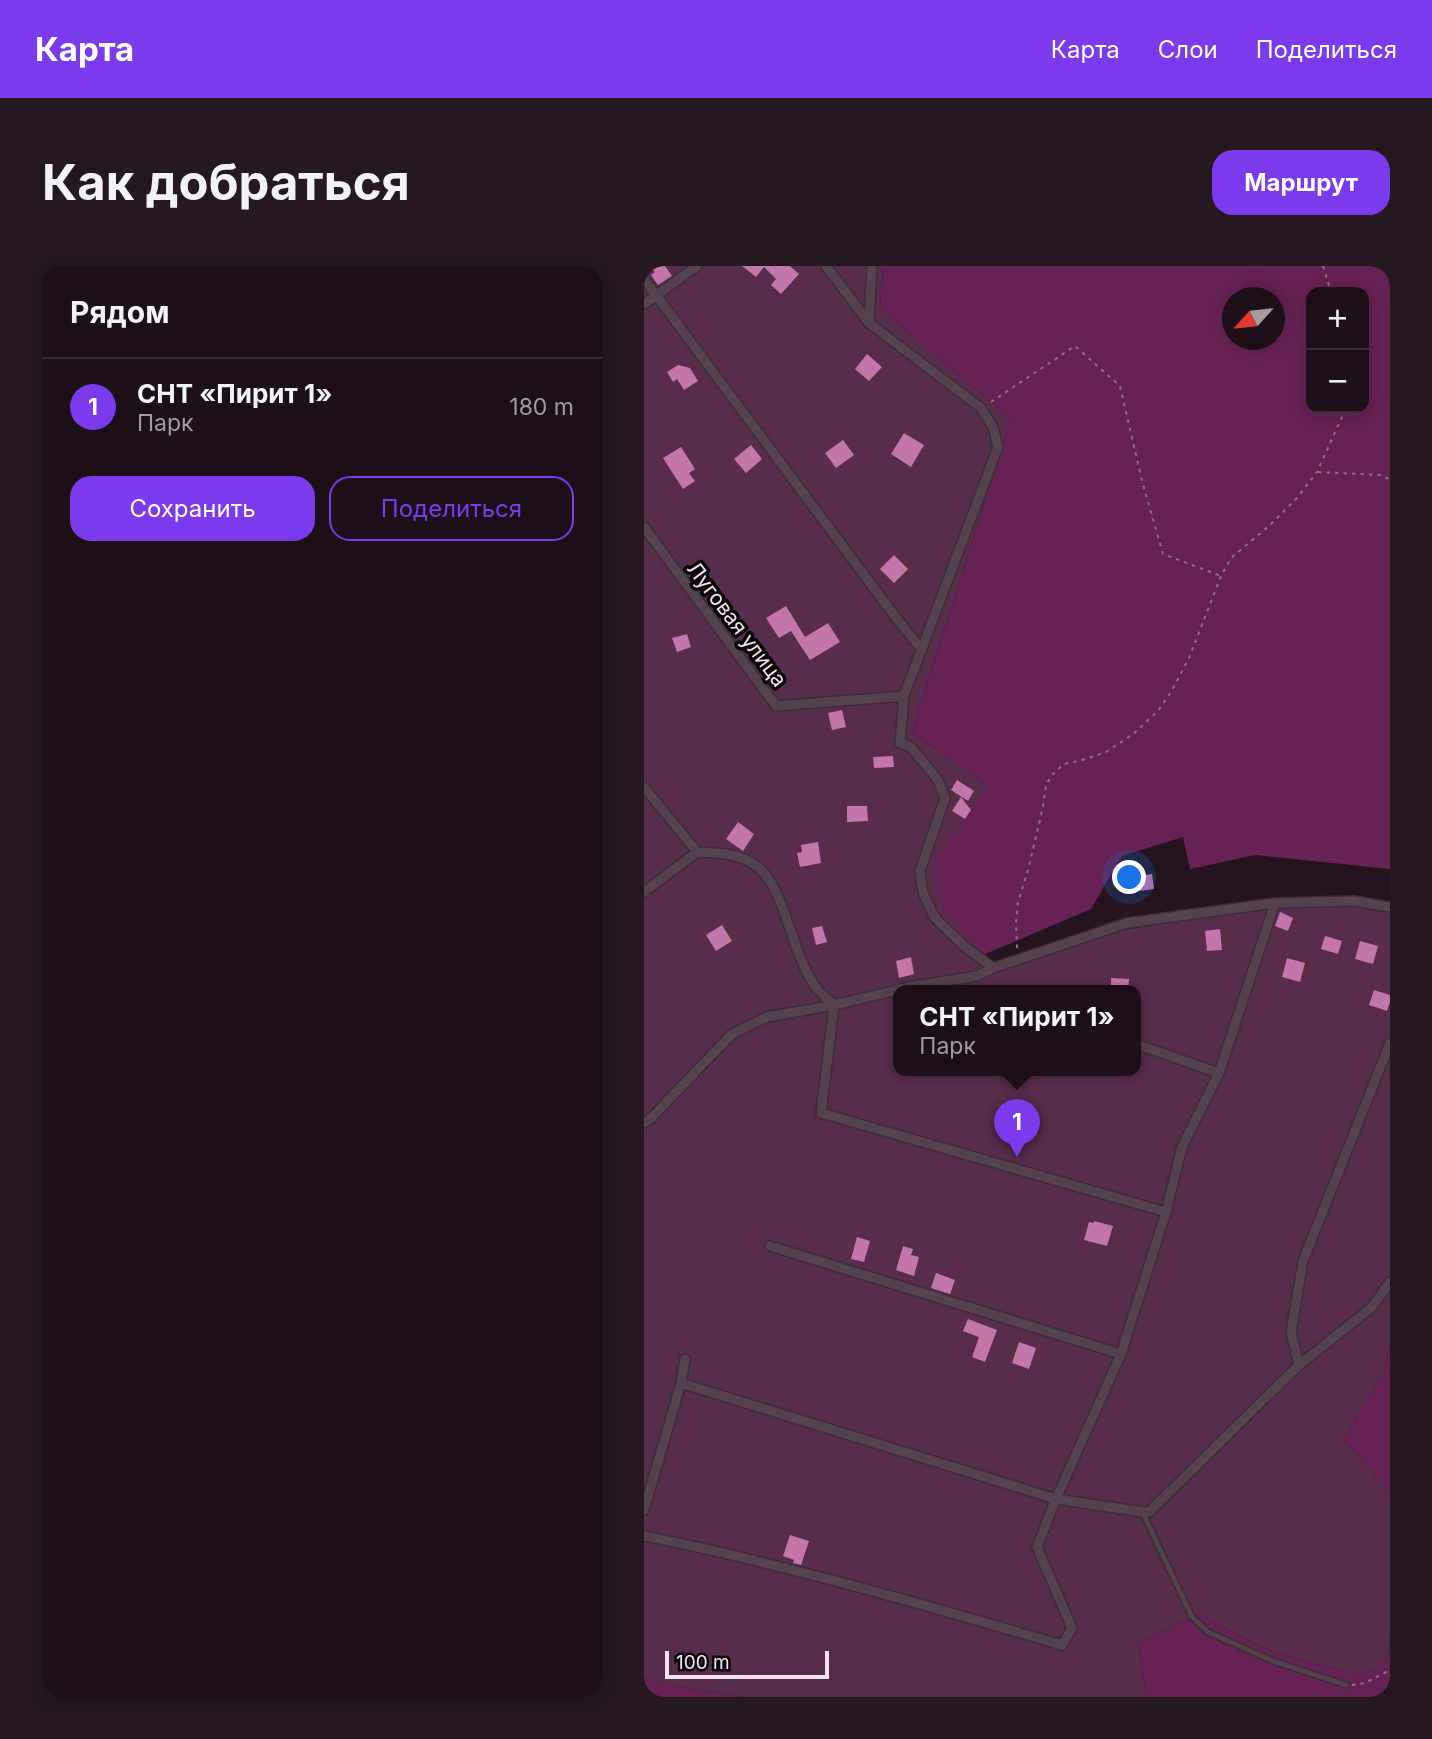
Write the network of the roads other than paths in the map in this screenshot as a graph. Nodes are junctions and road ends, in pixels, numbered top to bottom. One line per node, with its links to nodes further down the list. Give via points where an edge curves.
1 (697, 266): 5 (street)
2 (826, 266): 7 (street)
3 (872, 266): 7 (street)
4 (644, 279): 5 (street)
5 (657, 295): 6 (street); 9 (street)
6 (644, 304)
7 (869, 323): 9 (street, via 981,408 998,447)
8 (644, 527): 10 (street, Луговая улица, via 776,706)
9 (922, 650): 10 (street)
10 (904, 696): 16 (street, via 900,743 911,747 938,780 945,798 920,871 923,892 935,918)
11 (644, 787): 12 (street)
12 (697, 852): 13 (street); 19 (street, via 729,854 756,865 772,884 817,989)
13 (644, 892)
14 (1275, 903): 15 (street, via 1354,901); 16 (street, via 1127,923); 22 (street)
15 (1390, 907)
16 (993, 968): 17 (street, via 976,976)
17 (920, 985)
18 (893, 991): 19 (street)
19 (834, 1005): 23 (street, via 767,1017 732,1034); 24 (street, via 821,1113)
20 (1390, 1043): 29 (street, via 1303,1261 1291,1332)
21 (1141, 1046): 22 (street)
22 (1219, 1073): 24 (street, via 1182,1147)
23 (644, 1123)
24 (1166, 1212): 27 (street)
25 (770, 1246): 27 (street)
26 (1390, 1282): 29 (street, via 1372,1307)
27 (1121, 1354): 31 (street)
28 (685, 1359): 30 (street)
29 (1299, 1365): 33 (street, via 1149,1512)
30 (681, 1383): 31 (street); 32 (street)
31 (1056, 1499): 33 (street); 34 (street, via 1037,1547 1072,1628 1062,1645 905,1600)
32 (644, 1510)
33 (1143, 1512): 35 (lane, via 1192,1617 1208,1632 1273,1661)
34 (644, 1536)
35 (1346, 1685)

